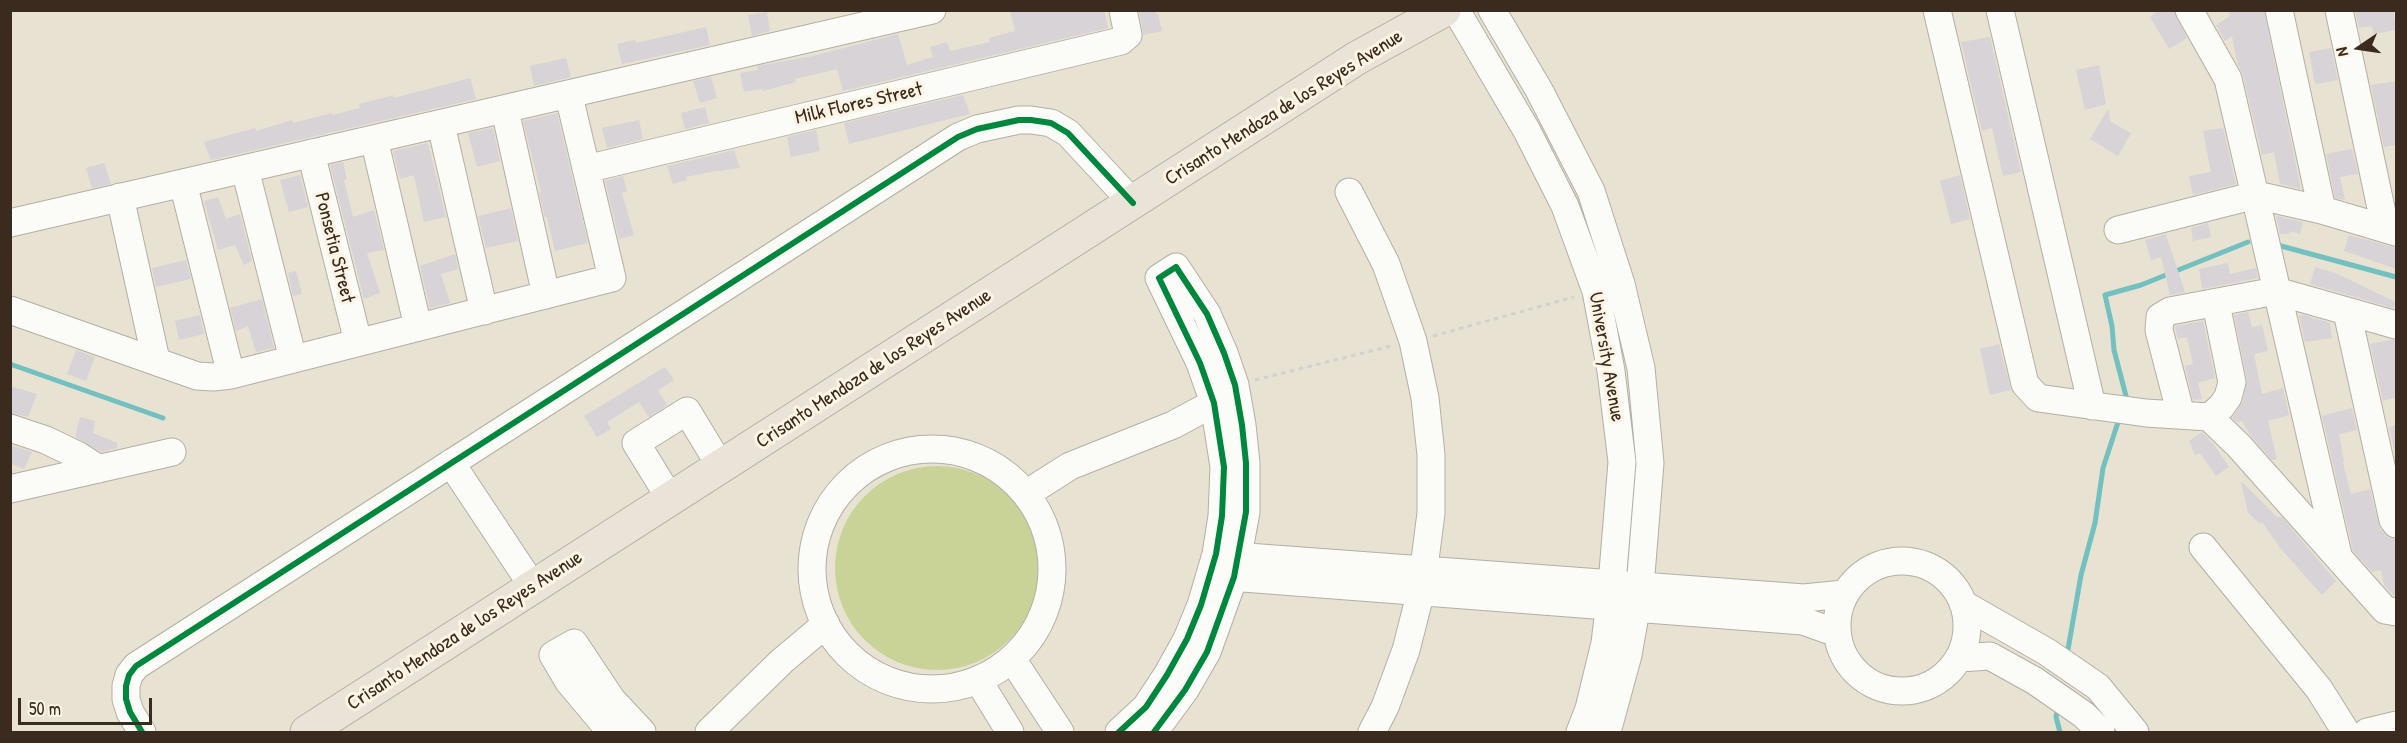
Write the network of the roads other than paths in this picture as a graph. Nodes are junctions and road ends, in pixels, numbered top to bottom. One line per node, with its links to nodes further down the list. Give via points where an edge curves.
1 (932, 10): 11 (street)
2 (1444, 10): 22 (main road, Crisanto Mendoza de los Reyes Avenue, via 1357,58)
3 (1456, 10): 58 (street, University Avenue, via 1527,131 1565,206 1596,291 1622,462)
4 (1492, 10): 59 (street, University Avenue, via 1539,90 1590,191 1621,284 1641,368 1650,463)
5 (2000, 10): 40 (street)
6 (2189, 10): 20 (street, via 2228,79)
7 (2279, 10): 23 (street)
8 (2339, 10): 26 (street)
9 (1944, 14): 40 (street, via 2025,384 2038,398)
10 (1125, 22): 17 (street, Milk Flores Street, via 1126,39 1121,41)
11 (569, 96): 12 (street); 17 (street)
12 (505, 110): 13 (street); 28 (street)
13 (441, 125): 14 (street); 31 (street)
14 (374, 139): 15 (street); 34 (street)
15 (310, 153): 16 (street); 35 (street, Ponsetia Street)
16 (244, 169): 18 (street); 36 (street)
17 (586, 169): 28 (street, via 612,278)
18 (183, 183): 21 (street); 38 (street)
19 (1349, 192): 55 (street, via 1386,264 1413,341 1425,398 1431,455 1431,513)
20 (2256, 195): 23 (street); 25 (street); 27 (street)
21 (120, 197): 24 (street); 37 (street)
22 (1133, 203): 45 (street, via 1060,127 1031,120 977,129 958,137); 46 (main road, Crisanto Mendoza de los Reyes Avenue)
23 (2322, 210): 26 (street)
24 (10, 223)
25 (2118, 230)
26 (2391, 230)
27 (2276, 291): 29 (street); 32 (street); 53 (street)
28 (546, 295): 31 (street)
29 (2216, 304): 41 (street, via 2170,311 2160,317 2159,330); 42 (street, via 2232,382 2228,397)
30 (10, 310): 37 (street)
31 (484, 311): 34 (street)
32 (2347, 312): 33 (street); 51 (street)
33 (2397, 325)
34 (418, 327): 35 (street)
35 (358, 342): 36 (street)
36 (293, 359): 38 (street)
37 (156, 360): 38 (street, via 197,376)
38 (231, 375)
39 (1214, 404): 49 (street, via 1173,425 1070,466); 54 (street, via 1224,467); 54 (street, via 1200,363 1159,279 1175,267 1207,314 1224,353 1242,425 1246,512)
40 (2097, 407): 41 (street)
41 (2181, 415): 42 (street)
42 (2209, 417): 53 (street)
43 (10, 428): 47 (street, via 46,440)
44 (172, 452): 47 (street)
45 (452, 463): 56 (street); 69 (street, via 136,666 129,675 126,699)
46 (721, 468): 50 (main road, Crisanto Mendoza de los Reyes Avenue); 50 (street, via 687,411 636,443)
47 (99, 469): 48 (street)
48 (10, 489)
49 (1026, 494): 62 (street, via 993,465 952,450 908,451 867,467 835,498 816,538 813,582); 65 (street, via 1047,534 1052,579 1039,623)
50 (671, 500): 56 (main road, Crisanto Mendoza de los Reyes Avenue)
51 (2397, 524)
52 (2202, 547): 82 (street, via 2319,689)
53 (2338, 556): 61 (street, via 2385,610)
54 (1225, 566): 55 (street); 76 (street, via 1167,675 1146,707); 77 (street, via 1207,652)
55 (1423, 581): 58 (street); 78 (street, via 1406,650)
56 (534, 588): 70 (main road, Crisanto Mendoza de los Reyes Avenue)
57 (1844, 594): 59 (street, via 1804,598); 60 (street, via 1872,567 1911,561 1946,578); 63 (street)
58 (1611, 595): 59 (street); 79 (street, University Avenue, via 1605,643)
59 (1638, 598): 63 (street, via 1803,621); 80 (street, University Avenue, via 1628,655)
60 (1963, 604): 64 (street, via 1966,635); 81 (street, via 2047,652 2098,687)
61 (2397, 612)
62 (826, 624): 66 (street, via 851,657 891,682 938,689); 73 (street)
63 (1837, 633): 64 (street, via 1840,648 1852,668 1863,679 1885,689 1924,688 1944,676)
64 (1959, 658): 67 (street, via 1990,656 2035,681)
65 (1012, 659): 66 (street); 75 (street)
66 (978, 680): 74 (street)
67 (2093, 724)
68 (2397, 725): 83 (street)
69 (142, 732)
70 (307, 732)
71 (611, 732): 72 (street, via 569,682 553,655 574,643 612,699)
72 (642, 732)
73 (709, 732)
74 (1010, 732)
75 (1060, 732)
76 (1119, 732)
77 (1154, 732)
78 (1372, 732)
79 (1580, 732)
80 (1607, 732)
81 (2135, 732)
82 (2346, 732)
83 (2367, 732)

